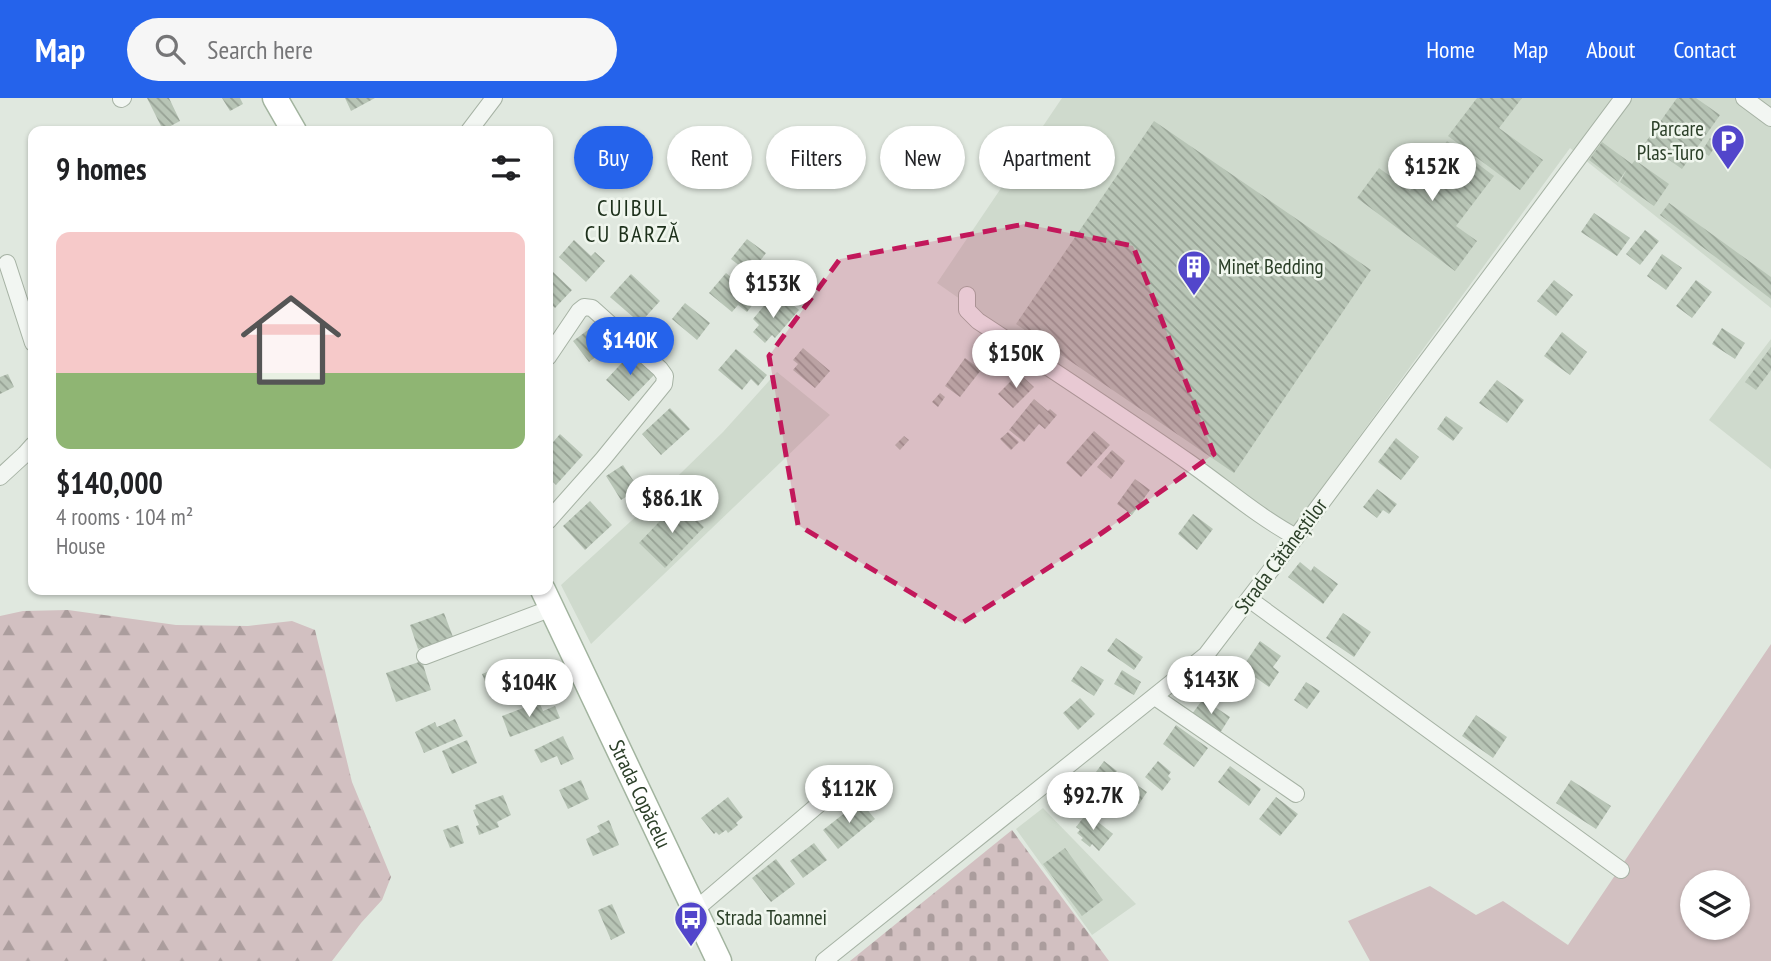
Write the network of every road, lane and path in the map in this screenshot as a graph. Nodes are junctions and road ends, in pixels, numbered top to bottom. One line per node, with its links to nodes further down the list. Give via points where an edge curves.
1 (494, 98): 7 (street)
2 (1623, 98): 15 (street, Strada Cătăneștilor)
3 (1744, 98): 5 (street)
4 (281, 100): 6 (main road)
5 (1771, 118)
6 (292, 126)
7 (473, 126)
8 (7, 263): 10 (street)
9 (967, 295): 15 (street, via 967,310 978,321)
10 (28, 328)
11 (553, 350): 14 (street, via 579,311 592,308 665,376 664,384 621,438)
12 (28, 451): 13 (street)
13 (0, 477)
14 (553, 515)
15 (1297, 537): 17 (street, Strada Cătăneștilor)
16 (548, 599): 18 (street); 23 (main road, Strada Copăcelu)
17 (1249, 599): 19 (street, Strada Cătăneștilor, via 1206,655); 22 (street)
18 (425, 656)
19 (1155, 698): 21 (street); 25 (street, Strada Cătăneștilor)
20 (853, 775): 23 (street)
21 (1296, 794)
22 (1621, 870)
23 (695, 909): 24 (main road, Strada Copăcelu)
24 (719, 961)
25 (824, 961)

